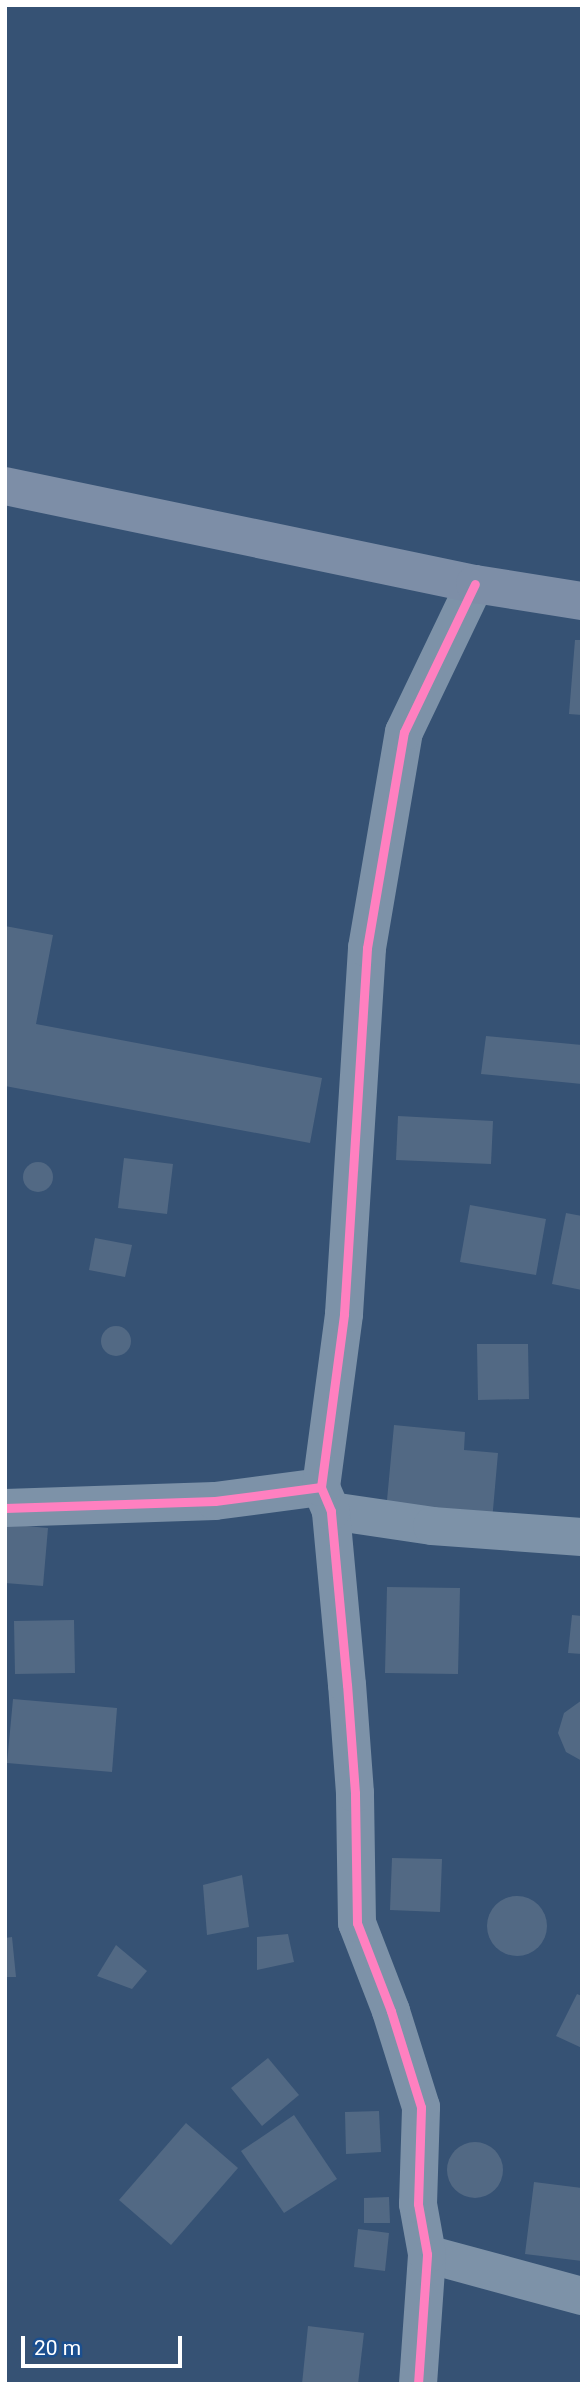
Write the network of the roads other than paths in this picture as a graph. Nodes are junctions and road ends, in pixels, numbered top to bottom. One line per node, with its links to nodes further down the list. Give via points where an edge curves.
1 (5, 486): 2 (main road)
2 (475, 584): 3 (main road); 4 (street, via 404,732 371,921 344,1314)
3 (582, 601)
4 (326, 1499): 5 (street); 6 (street, via 432,1526); 7 (street, via 355,1793 357,1923 421,2107 418,2204)
5 (5, 1508)
6 (582, 1537)
7 (427, 2254): 8 (street); 9 (street)
8 (582, 2295)
9 (418, 2384)

